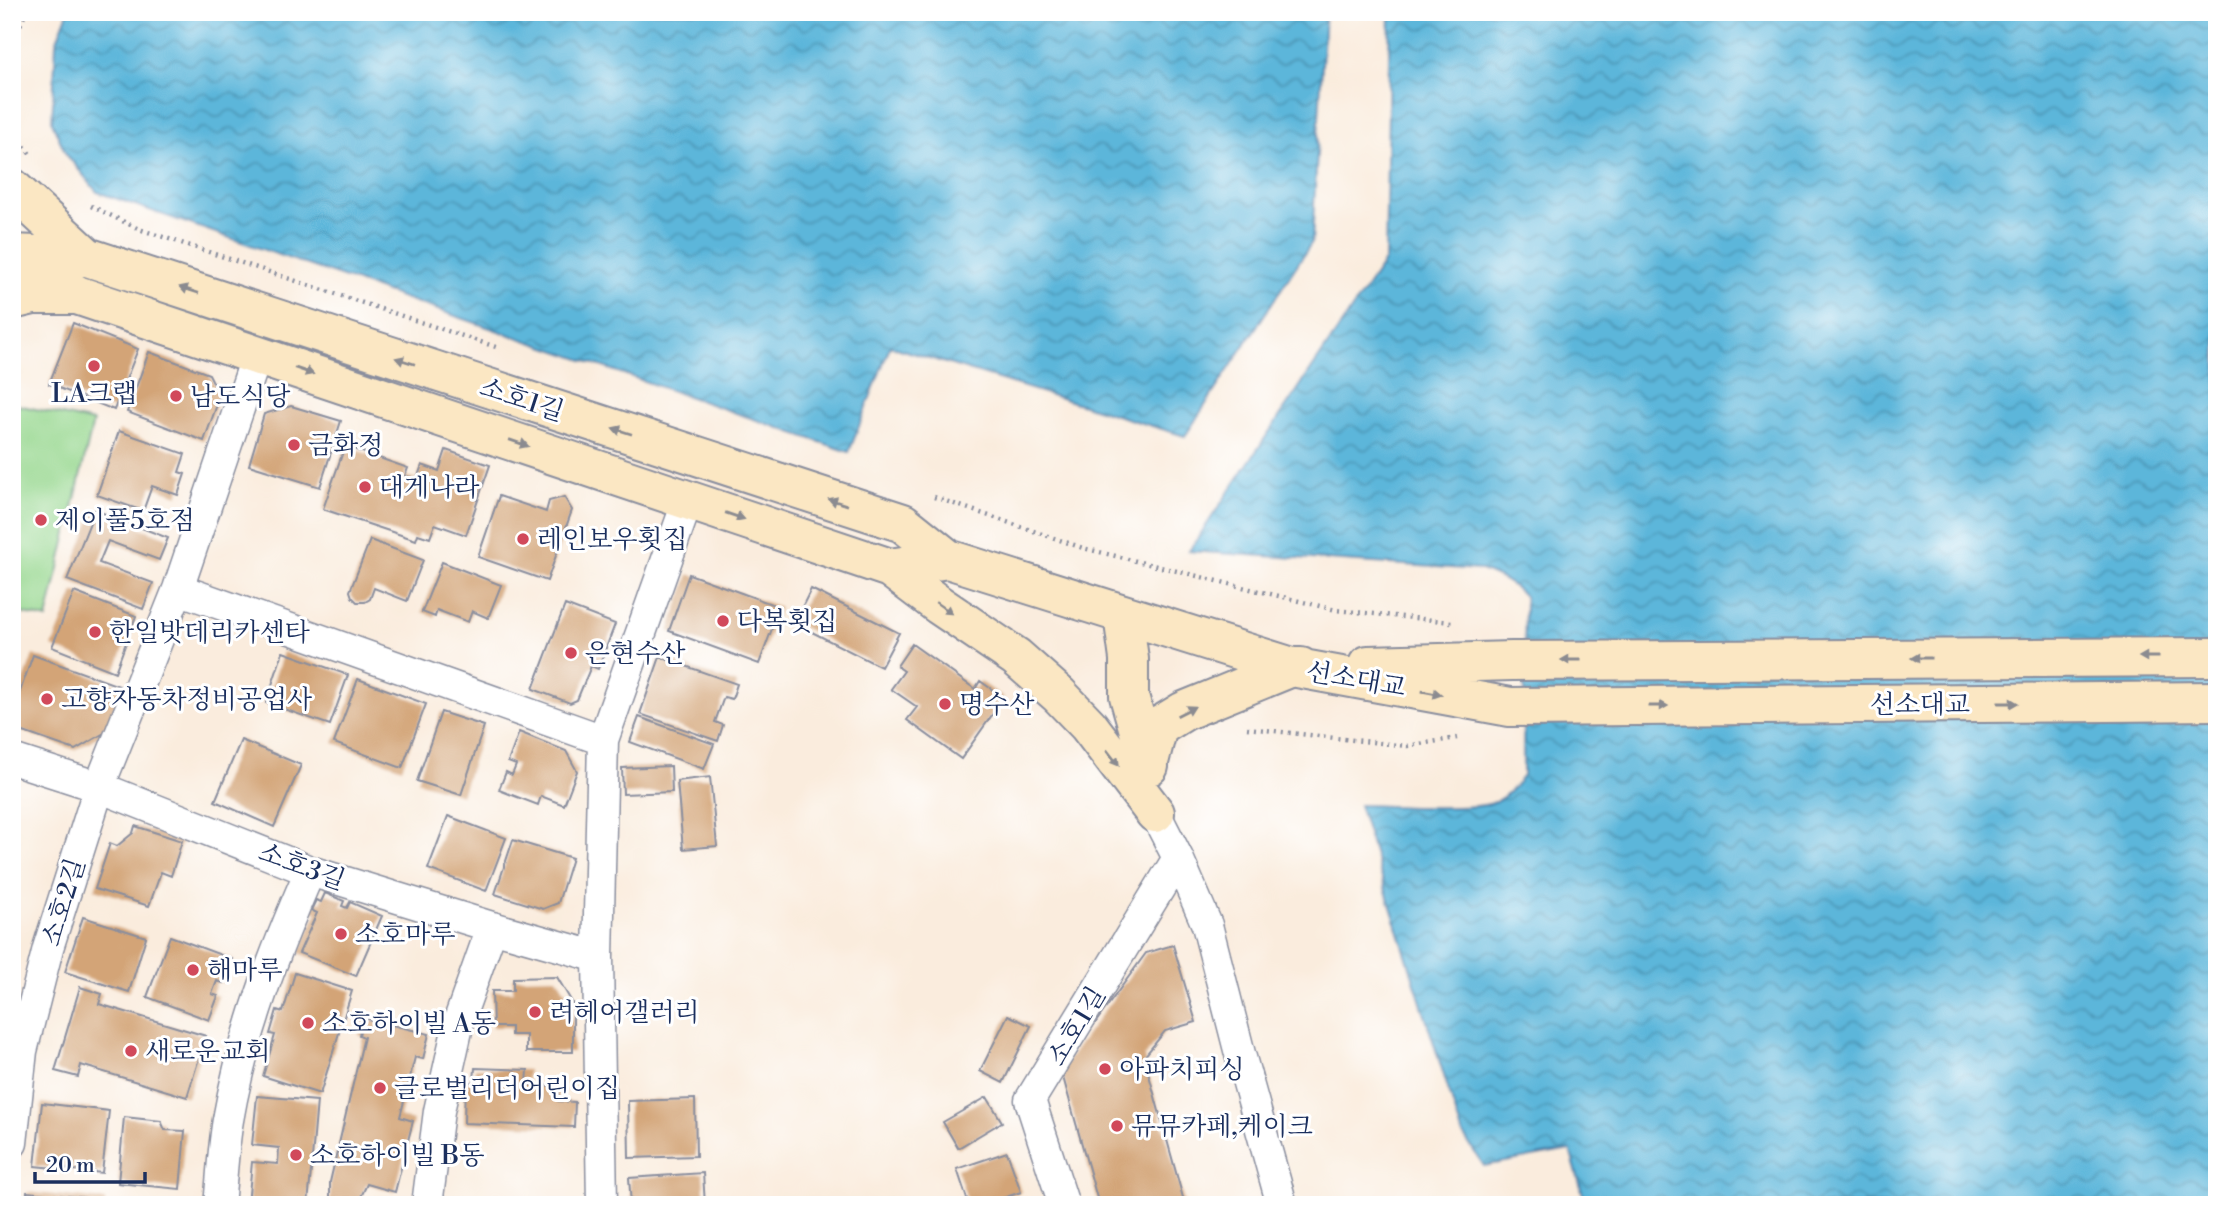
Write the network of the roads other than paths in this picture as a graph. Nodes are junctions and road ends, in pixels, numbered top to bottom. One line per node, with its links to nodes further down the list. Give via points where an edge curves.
1 (25, 175): 3 (street)
2 (12, 255): 3 (street); 4 (street)
3 (87, 257): 8 (street, 소호1길, one-way to 3, via 903,523)
4 (76, 295): 5 (street); 6 (street, 소호1길)
5 (12, 300)
6 (257, 355): 7 (street, 소호1길, one-way to 7); 10 (street)
7 (688, 500): 9 (street, 소호1길, one-way to 9); 15 (street)
8 (948, 559): 9 (street, 소호1길); 11 (street, 소호1길)
9 (890, 568): 19 (street, one-way to 19, via 1016,657 1059,695)
10 (178, 589): 15 (street); 18 (street)
11 (1123, 614): 13 (street, 소호1길); 17 (street, via 1129,696)
12 (2217, 657): 13 (street, 선소대교, one-way to 13)
13 (1292, 667): 14 (street, 선소대교, one-way to 14, via 1510,707); 17 (street, one-way to 13, via 1158,727 1196,705)
14 (2217, 701)
15 (603, 740): 23 (street)
16 (12, 759): 18 (street, 소호3길)
17 (1149, 762): 19 (street)
18 (99, 787): 21 (street, 소호3길); 24 (street, 소호2길, via 48,948 22,1051)
19 (1155, 813): 20 (street)
20 (1178, 858): 28 (street, 소호1길, via 1030,1100); 29 (street, via 1208,925)
21 (310, 871): 22 (street, 소호3길); 25 (street, via 249,1027 228,1122)
22 (492, 927): 23 (street, 소호3길); 26 (street, via 460,1017 439,1111)
23 (598, 957): 27 (street)
24 (12, 1143)
25 (219, 1205)
26 (427, 1205)
27 (602, 1205)
28 (1064, 1205)
29 (1282, 1205)

